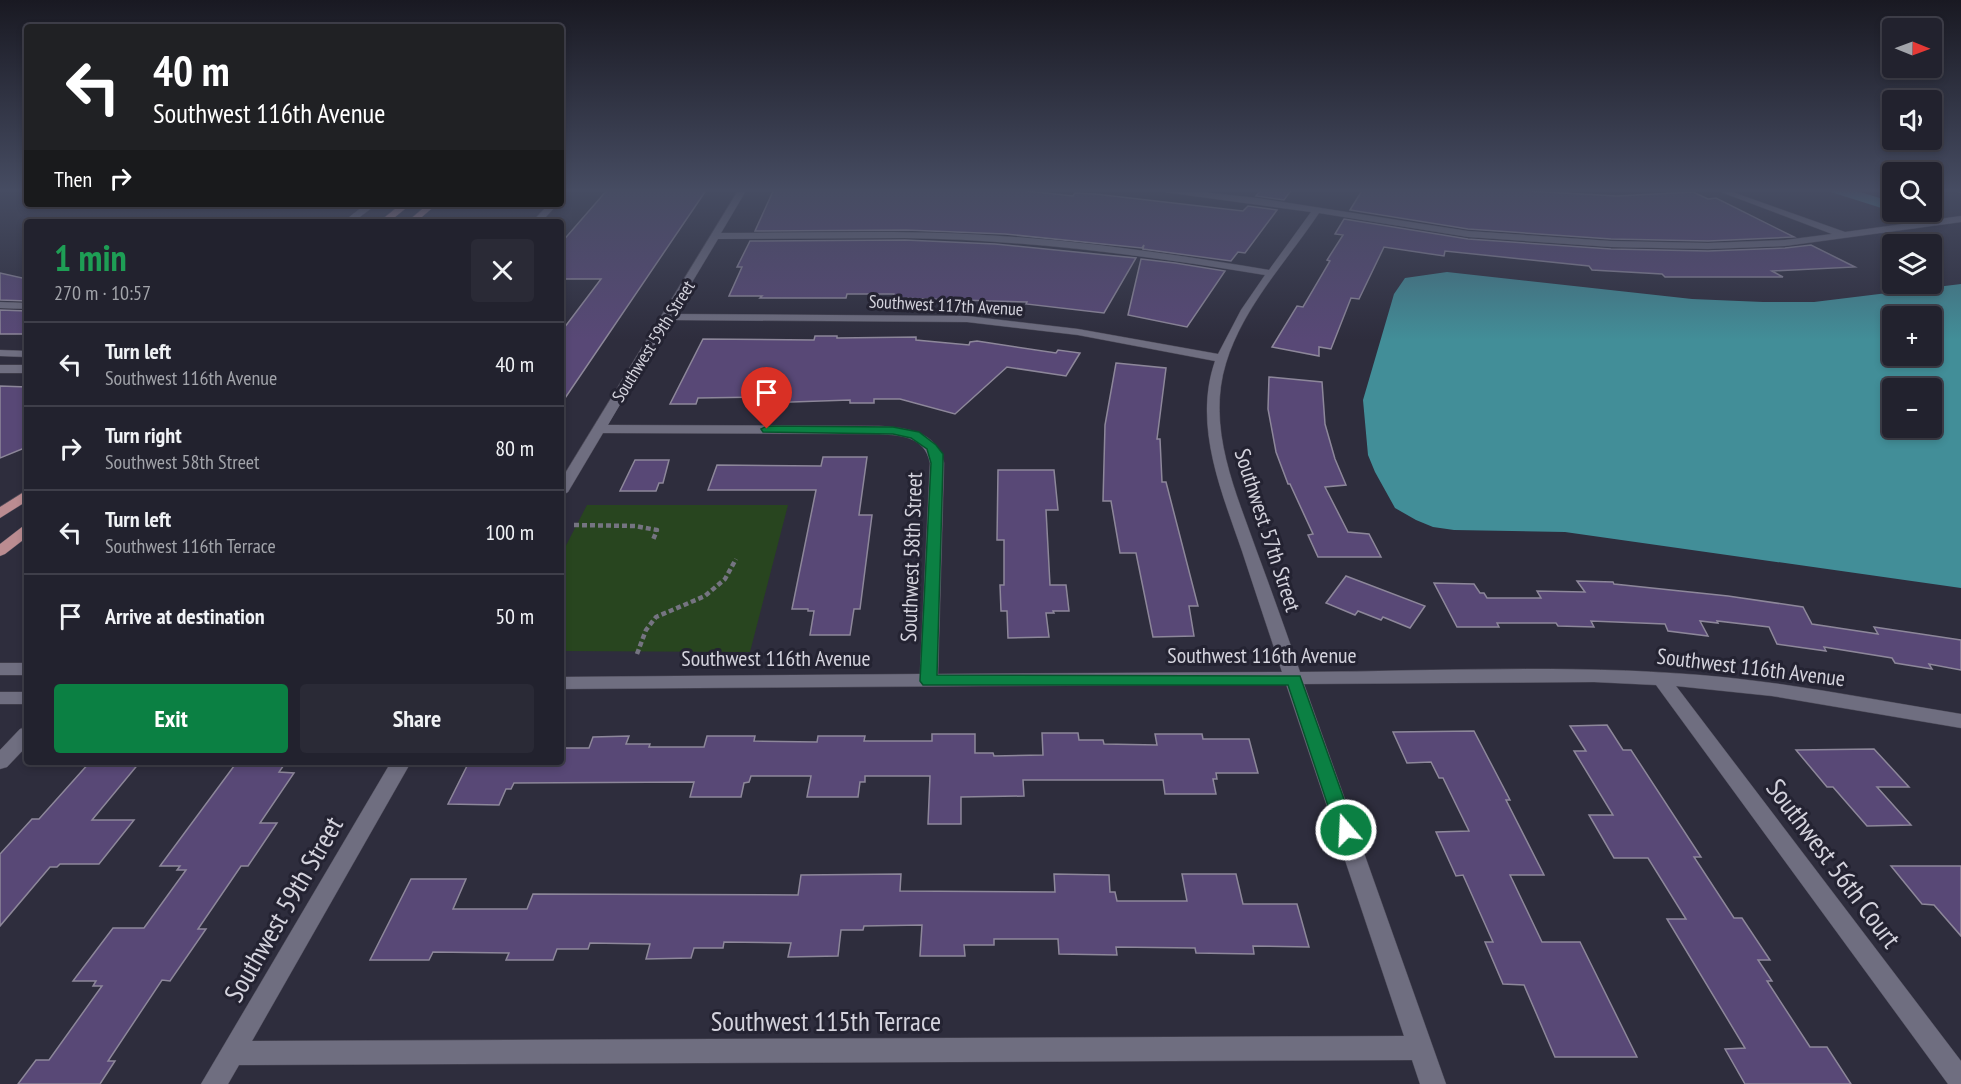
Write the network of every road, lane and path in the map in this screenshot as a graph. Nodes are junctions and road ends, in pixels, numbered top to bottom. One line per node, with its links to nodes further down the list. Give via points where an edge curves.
1 (715, 240): 9 (street, Southwest 59th Street)
2 (995, 240): 6 (street, via 1128,250)
3 (1297, 240): 6 (street, Southwest 57th Street)
4 (1542, 240): 5 (street, via 1708,246)
5 (1816, 240)
6 (1270, 273): 12 (street, Southwest 57th Street, via 1240,316)
7 (0, 305): 8 (street)
8 (24, 306)
9 (667, 317): 12 (street, Southwest 117th Avenue, via 967,319 1078,332); 15 (street, Southwest 59th Street)
10 (0, 353): 11 (street)
11 (24, 354)
12 (1220, 358): 28 (street, Southwest 57th Street, via 1213,423 1218,453)
13 (0, 369): 14 (street)
14 (24, 369)
15 (598, 429): 16 (street, Southwest 59th Street); 29 (street, Southwest 58th Street, via 879,430 907,432 923,440 936,454 937,463)
16 (564, 487)
17 (24, 496): 18 (main road)
18 (0, 514)
19 (574, 525): 21 (path, via 657,530)
20 (24, 532): 22 (main road)
21 (653, 540)
22 (0, 551)
23 (736, 559): 24 (path, via 725,579 705,596 656,617 646,630)
24 (638, 654)
25 (0, 669): 26 (street)
26 (24, 669)
27 (1662, 679): 28 (street, Southwest 116th Avenue, via 1594,676); 33 (street, Southwest 116th Avenue, via 1772,690); 39 (street, Southwest 56th Court)
28 (1294, 680): 29 (street, Southwest 116th Avenue); 37 (street, Southwest 57th Street)
29 (928, 681): 30 (street, Southwest 116th Avenue)
30 (564, 683)
31 (0, 698): 32 (street)
32 (24, 698)
33 (1961, 721)
34 (24, 737): 35 (street)
35 (0, 762)
36 (399, 765): 38 (street, Southwest 59th Street)
37 (1420, 1048): 38 (street, Southwest 115th Terrace); 41 (street, Southwest 57th Street)
38 (232, 1053): 40 (street, Southwest 59th Street)
39 (1961, 1081)
40 (214, 1084)
41 (1433, 1084)

